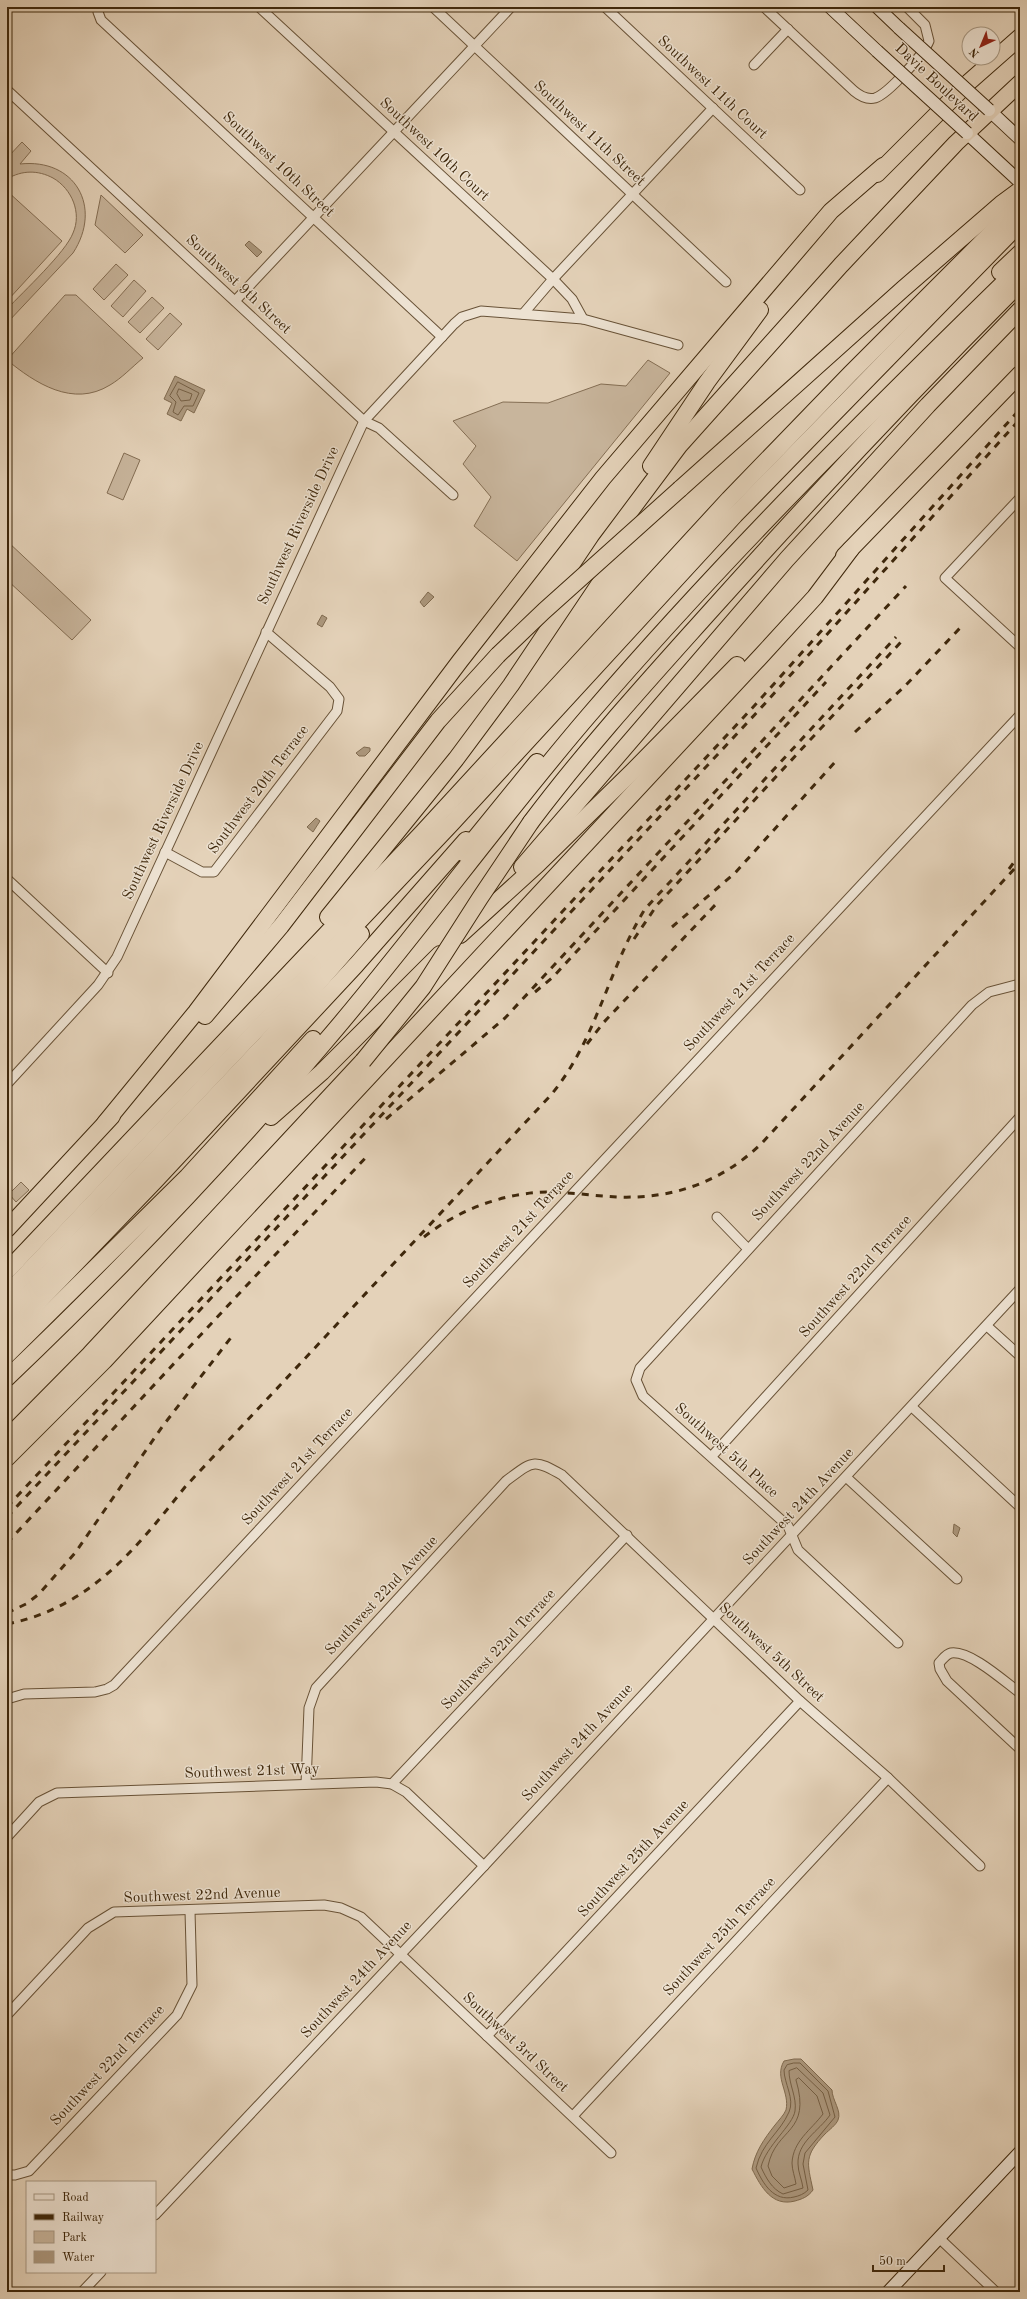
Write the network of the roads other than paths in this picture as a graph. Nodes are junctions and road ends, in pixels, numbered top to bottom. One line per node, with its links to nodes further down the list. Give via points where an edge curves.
1 (260, 7): 18 (street, Southwest 10th Court)
2 (433, 7): 12 (street, Southwest 11th Street)
3 (512, 7): 12 (street)
4 (605, 7): 16 (street, Southwest 11th Court)
5 (764, 7): 10 (street)
6 (830, 7): 19 (main road, Davie Boulevard, bridge)
7 (877, 7): 17 (main road, Davie Boulevard, bridge)
8 (907, 7): 10 (street, via 928,29 928,45 892,86 881,95 868,98 854,91)
9 (99, 10): 27 (street, Southwest 10th Street, via 101,20)
10 (788, 29): 13 (street)
11 (1020, 37): 21 (highway, via 969,82)
12 (474, 46): 18 (street); 25 (street, Southwest 11th Street)
13 (754, 65)
14 (1020, 82): 17 (highway)
15 (9, 95): 34 (street, Southwest 9th Street)
16 (713, 108): 23 (street, Southwest 11th Court); 25 (street)
17 (989, 110): 19 (highway); 20 (main road, Davie Boulevard)
18 (394, 132): 27 (street); 31 (street, Southwest 10th Court)
19 (966, 133): 22 (main road, Davie Boulevard); 44 (highway, via 821,286 706,414 662,467)
20 (1020, 139)
21 (883, 166): 44 (highway, via 804,255 732,347 661,451); 59 (highway, via 832,211 603,478 477,639 196,1012)
22 (1020, 182)
23 (800, 190)
24 (1020, 190): 59 (highway, bridge, via 920,274 538,616 498,655 438,722 248,966 148,1080)
25 (633, 193): 31 (street); 32 (street, Southwest 11th Street)
26 (1020, 204): 56 (highway, via 729,499 422,833)
27 (314, 217): 34 (street); 38 (street, Southwest 10th Street)
28 (1020, 223): 50 (highway, via 735,515)
29 (1020, 253): 49 (highway, via 746,526 651,629)
30 (1020, 267): 60 (highway, via 797,488 664,630 555,757 326,1042)
31 (553, 279): 36 (street); 37 (street, Southwest 10th Court, via 572,299)
32 (726, 282)
33 (1020, 284): 76 (highway, bridge, via 736,583 602,733 531,822 423,987 363,1061 90,1354)
34 (235, 301): 41 (street, Southwest 9th Street)
35 (1020, 310): 53 (highway, via 923,410 787,559)
36 (523, 314): 37 (street, Southwest Riverside Drive); 38 (street, Southwest Riverside Drive, via 481,311 462,318)
37 (583, 319): 39 (street, Southwest Riverside Drive)
38 (442, 337): 41 (street, Southwest Riverside Drive)
39 (678, 346)
40 (1020, 374): 45 (highway)
41 (364, 421): 42 (street, Southwest 9th Street, via 379,428); 46 (street, Southwest Riverside Drive)
42 (453, 495)
43 (1020, 498): 47 (street, via 946,578)
44 (605, 545): 56 (highway, via 511,685 460,754)
45 (850, 549): 53 (highway, via 632,772 538,864); 78 (highway, via 815,597 766,650 104,1361)
46 (266, 632): 51 (street, Southwest Riverside Drive); 51 (street, Southwest 20th Terrace, via 330,687 339,699 337,711 214,872 202,872)
47 (1020, 647)
48 (1020, 715): 88 (street, Southwest 21st Terrace, via 114,1685 95,1692 24,1694)
49 (538, 760): 65 (highway, via 509,788 351,970 155,1181); 71 (highway, via 364,980 265,1094 128,1238)
50 (452, 823): 65 (highway, via 366,929); 67 (highway)
51 (165, 852): 54 (street, Southwest Riverside Drive)
52 (7, 879): 54 (street)
53 (480, 916): 60 (highway, via 322,1072)
54 (108, 973): 57 (street, Southwest Riverside Drive)
55 (1020, 984): 63 (street, Southwest 22nd Avenue, via 989,992 972,1005)
56 (268, 994): 64 (highway)
57 (7, 1084)
58 (1020, 1117): 77 (street, Southwest 22nd Terrace)
59 (105, 1123): 62 (highway)
60 (218, 1165): 73 (highway, via 117,1270)
61 (717, 1217): 63 (street)
62 (7, 1229)
63 (748, 1248): 74 (street, Southwest 22nd Avenue, via 640,1368)
64 (7, 1270)
65 (58, 1272): 68 (highway); 70 (highway)
66 (1020, 1290): 69 (street, Southwest 24th Avenue)
67 (7, 1294)
68 (7, 1316)
69 (987, 1326): 72 (street); 75 (street, Southwest 24th Avenue)
70 (7, 1340)
71 (7, 1355)
72 (1020, 1356)
73 (7, 1378)
74 (636, 1380): 77 (street, Southwest 5th Place, via 643,1396)
75 (912, 1407): 80 (street, Southwest 24th Avenue); 81 (street)
76 (7, 1438)
77 (712, 1456): 83 (street, Southwest 5th Place, via 788,1526)
78 (7, 1458)
79 (542, 1463): 82 (street, Southwest 5th Street, via 562,1475); 92 (street, Southwest 22nd Avenue, via 526,1466 506,1481 316,1688 309,1708)
80 (846, 1477): 83 (street, Southwest 24th Avenue); 84 (street)
81 (1020, 1507)
82 (627, 1535): 85 (street, Southwest 5th Street); 93 (street, Southwest 22nd Terrace)
83 (793, 1535): 85 (street, Southwest 24th Avenue); 86 (street, Southwest 5th Place, via 798,1550)
84 (957, 1579)
85 (714, 1618): 89 (street, Southwest 5th Street); 95 (street, Southwest 24th Avenue)
86 (898, 1644)
87 (1020, 1694): 90 (street, via 968,1655 951,1653 940,1663 940,1669 947,1681)
88 (7, 1699)
89 (800, 1701): 91 (street, Southwest 5th Street); 100 (street, Southwest 25th Avenue)
90 (1020, 1749)
91 (888, 1778): 96 (street, Southwest 5th Street); 101 (street, Southwest 25th Terrace)
92 (306, 1784): 93 (street, Southwest 21st Way); 94 (street, Southwest 21st Way, via 57,1793 39,1802)
93 (392, 1784): 95 (street, via 406,1792)
94 (7, 1837)
95 (484, 1866): 98 (street, Southwest 24th Avenue)
96 (980, 1866)
97 (190, 1911): 98 (street, Southwest 22nd Avenue, via 324,1905 341,1908 361,1917); 99 (street, Southwest 22nd Avenue, via 114,1912 88,1928); 104 (street, Southwest 22nd Terrace, via 192,1985 177,2015 29,2171)
98 (400, 1954): 100 (street, Southwest 3rd Street); 105 (street, Southwest 24th Avenue)
99 (7, 2015)
100 (487, 2036): 101 (street, Southwest 3rd Street)
101 (573, 2116): 103 (street, Southwest 3rd Street)
102 (1020, 2152): 106 (main road)
103 (611, 2153)
104 (11, 2175)
105 (156, 2214)
106 (939, 2238): 109 (main road); 110 (street)
107 (100, 2273): 108 (street)
108 (82, 2292)
109 (888, 2292)
110 (996, 2292)

